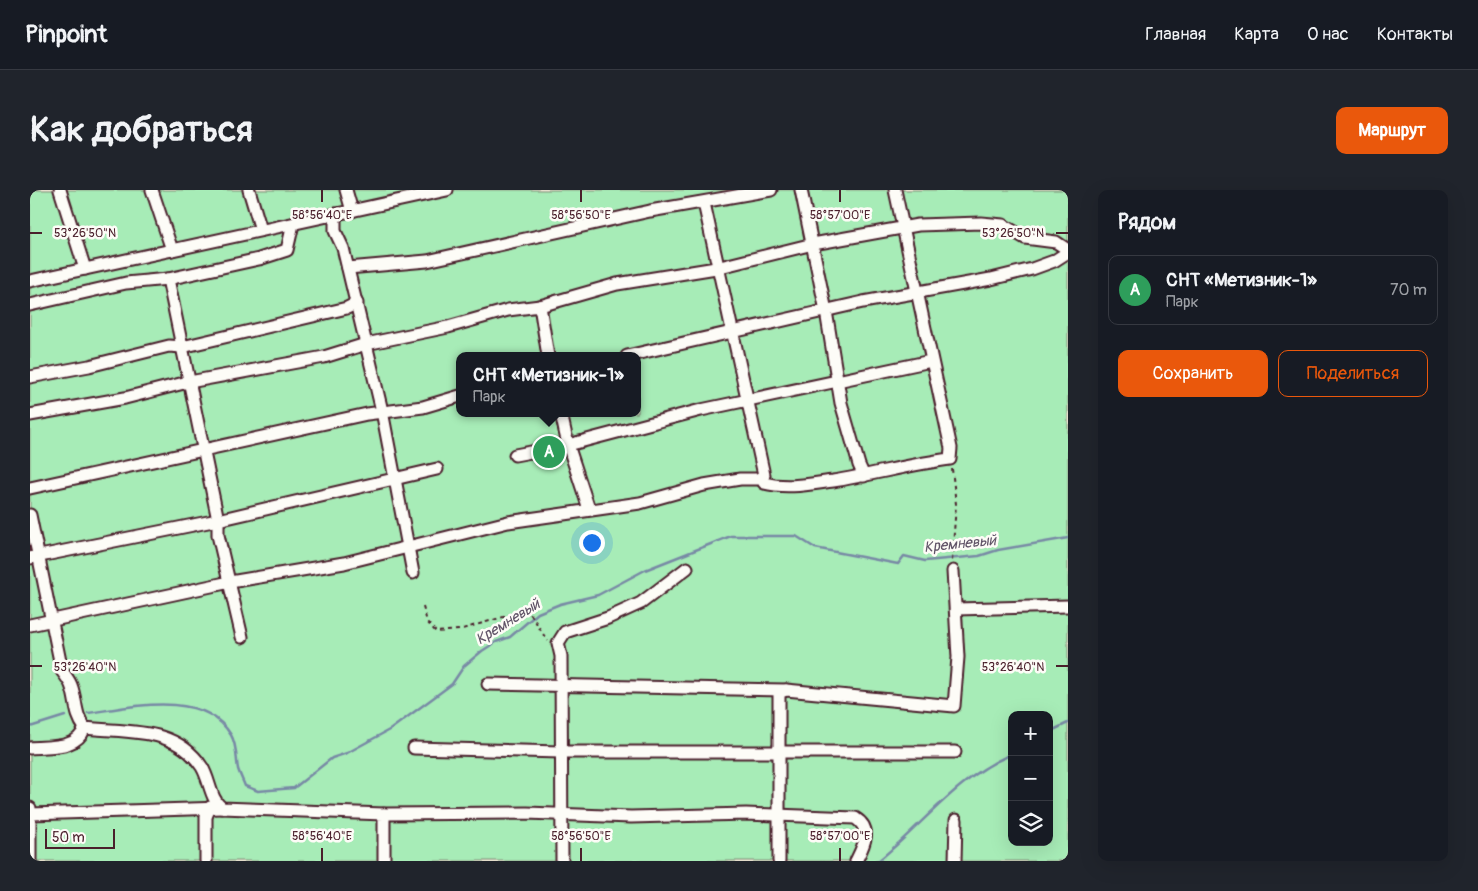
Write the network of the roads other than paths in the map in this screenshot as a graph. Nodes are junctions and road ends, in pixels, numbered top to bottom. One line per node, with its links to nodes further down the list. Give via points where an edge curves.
1 (60, 190): 20 (lane)
2 (152, 190): 16 (lane)
3 (249, 190): 14 (lane)
4 (346, 190): 10 (lane)
5 (447, 190): 10 (lane)
6 (771, 190): 9 (lane)
7 (801, 190): 15 (lane)
8 (895, 190): 13 (lane)
9 (704, 203): 18 (lane, via 650,211 427,261); 19 (lane)
10 (352, 211): 11 (lane)
11 (335, 214): 12 (lane); 18 (lane, via 335,231 344,248)
12 (293, 224): 14 (lane); 21 (lane, via 287,250)
13 (904, 228): 15 (lane); 17 (lane, via 930,223 1003,225 1025,238 1056,242); 23 (lane)
14 (261, 230): 16 (lane)
15 (812, 244): 19 (lane); 27 (lane)
16 (172, 250): 20 (lane)
17 (1068, 251): 23 (lane, via 1054,261 1010,275)
18 (348, 268): 24 (lane)
19 (716, 268): 26 (lane, via 617,284); 28 (lane)
20 (85, 269): 22 (lane)
21 (168, 279): 25 (lane, via 126,282); 30 (lane)
22 (30, 281)
23 (916, 294): 27 (lane); 33 (lane)
24 (357, 302): 29 (lane); 30 (lane, via 347,308)
25 (30, 305)
26 (540, 306): 29 (lane, via 508,310 448,327); 31 (lane)
27 (826, 311): 28 (lane); 35 (lane)
28 (733, 332): 32 (lane); 38 (lane)
29 (366, 344): 36 (lane, via 324,358); 39 (lane)
30 (182, 346): 34 (lane, via 169,346); 36 (lane)
31 (547, 352)
32 (641, 353)
33 (931, 361): 35 (lane); 46 (lane, via 951,448 950,459)
34 (30, 377)
35 (836, 381): 38 (lane); 46 (lane)
36 (189, 382): 40 (lane, via 125,398); 43 (lane)
37 (456, 397): 39 (lane, via 423,407)
38 (747, 400): 42 (lane); 50 (lane, via 764,476 710,484 640,503)
39 (382, 412): 43 (lane); 47 (lane)
40 (30, 415)
41 (562, 417): 42 (lane)
42 (568, 445): 44 (lane); 50 (lane)
43 (202, 450): 49 (lane); 52 (lane)
44 (516, 455)
45 (437, 469): 47 (lane)
46 (864, 476): 48 (lane, via 778,487)
47 (395, 480): 52 (lane); 53 (lane)
48 (764, 483)
49 (30, 488)
50 (589, 509): 53 (lane, via 508,522)
51 (30, 515): 54 (lane)
52 (218, 520): 54 (lane); 58 (lane, via 218,535)
53 (409, 547): 57 (lane); 58 (lane, via 344,563)
54 (34, 557): 61 (lane, via 47,591)
55 (687, 568): 65 (lane, via 640,602 608,618 565,632 558,643)
56 (953, 571): 60 (lane)
57 (413, 572)
58 (230, 582): 61 (lane); 63 (lane)
59 (1068, 606): 60 (lane)
60 (956, 609): 66 (lane, via 958,657 954,706)
61 (51, 621): 62 (lane); 67 (lane, via 62,671 71,684 75,709)
62 (30, 624)
63 (242, 637)
64 (488, 684): 65 (lane)
65 (560, 686): 66 (lane); 71 (lane)
66 (786, 690): 70 (lane, via 779,693)
67 (85, 728): 68 (lane, via 82,736 70,744); 74 (lane, via 152,734 182,746 202,768)
68 (30, 748)
69 (414, 748): 71 (lane)
70 (780, 751): 71 (lane); 72 (lane); 78 (lane)
71 (561, 752): 77 (lane)
72 (955, 752)
73 (30, 808): 75 (lane)
74 (216, 808): 75 (lane); 76 (lane); 81 (lane, via 206,816)
75 (30, 814): 80 (lane)
76 (384, 814): 77 (lane); 82 (lane)
77 (562, 815): 78 (lane); 83 (lane)
78 (780, 816): 84 (lane); 85 (lane, via 855,818 863,823 867,833)
79 (956, 820): 86 (lane)
80 (30, 861)
81 (206, 861)
82 (384, 861)
83 (562, 861)
84 (779, 861)
85 (856, 861)
86 (955, 861)

